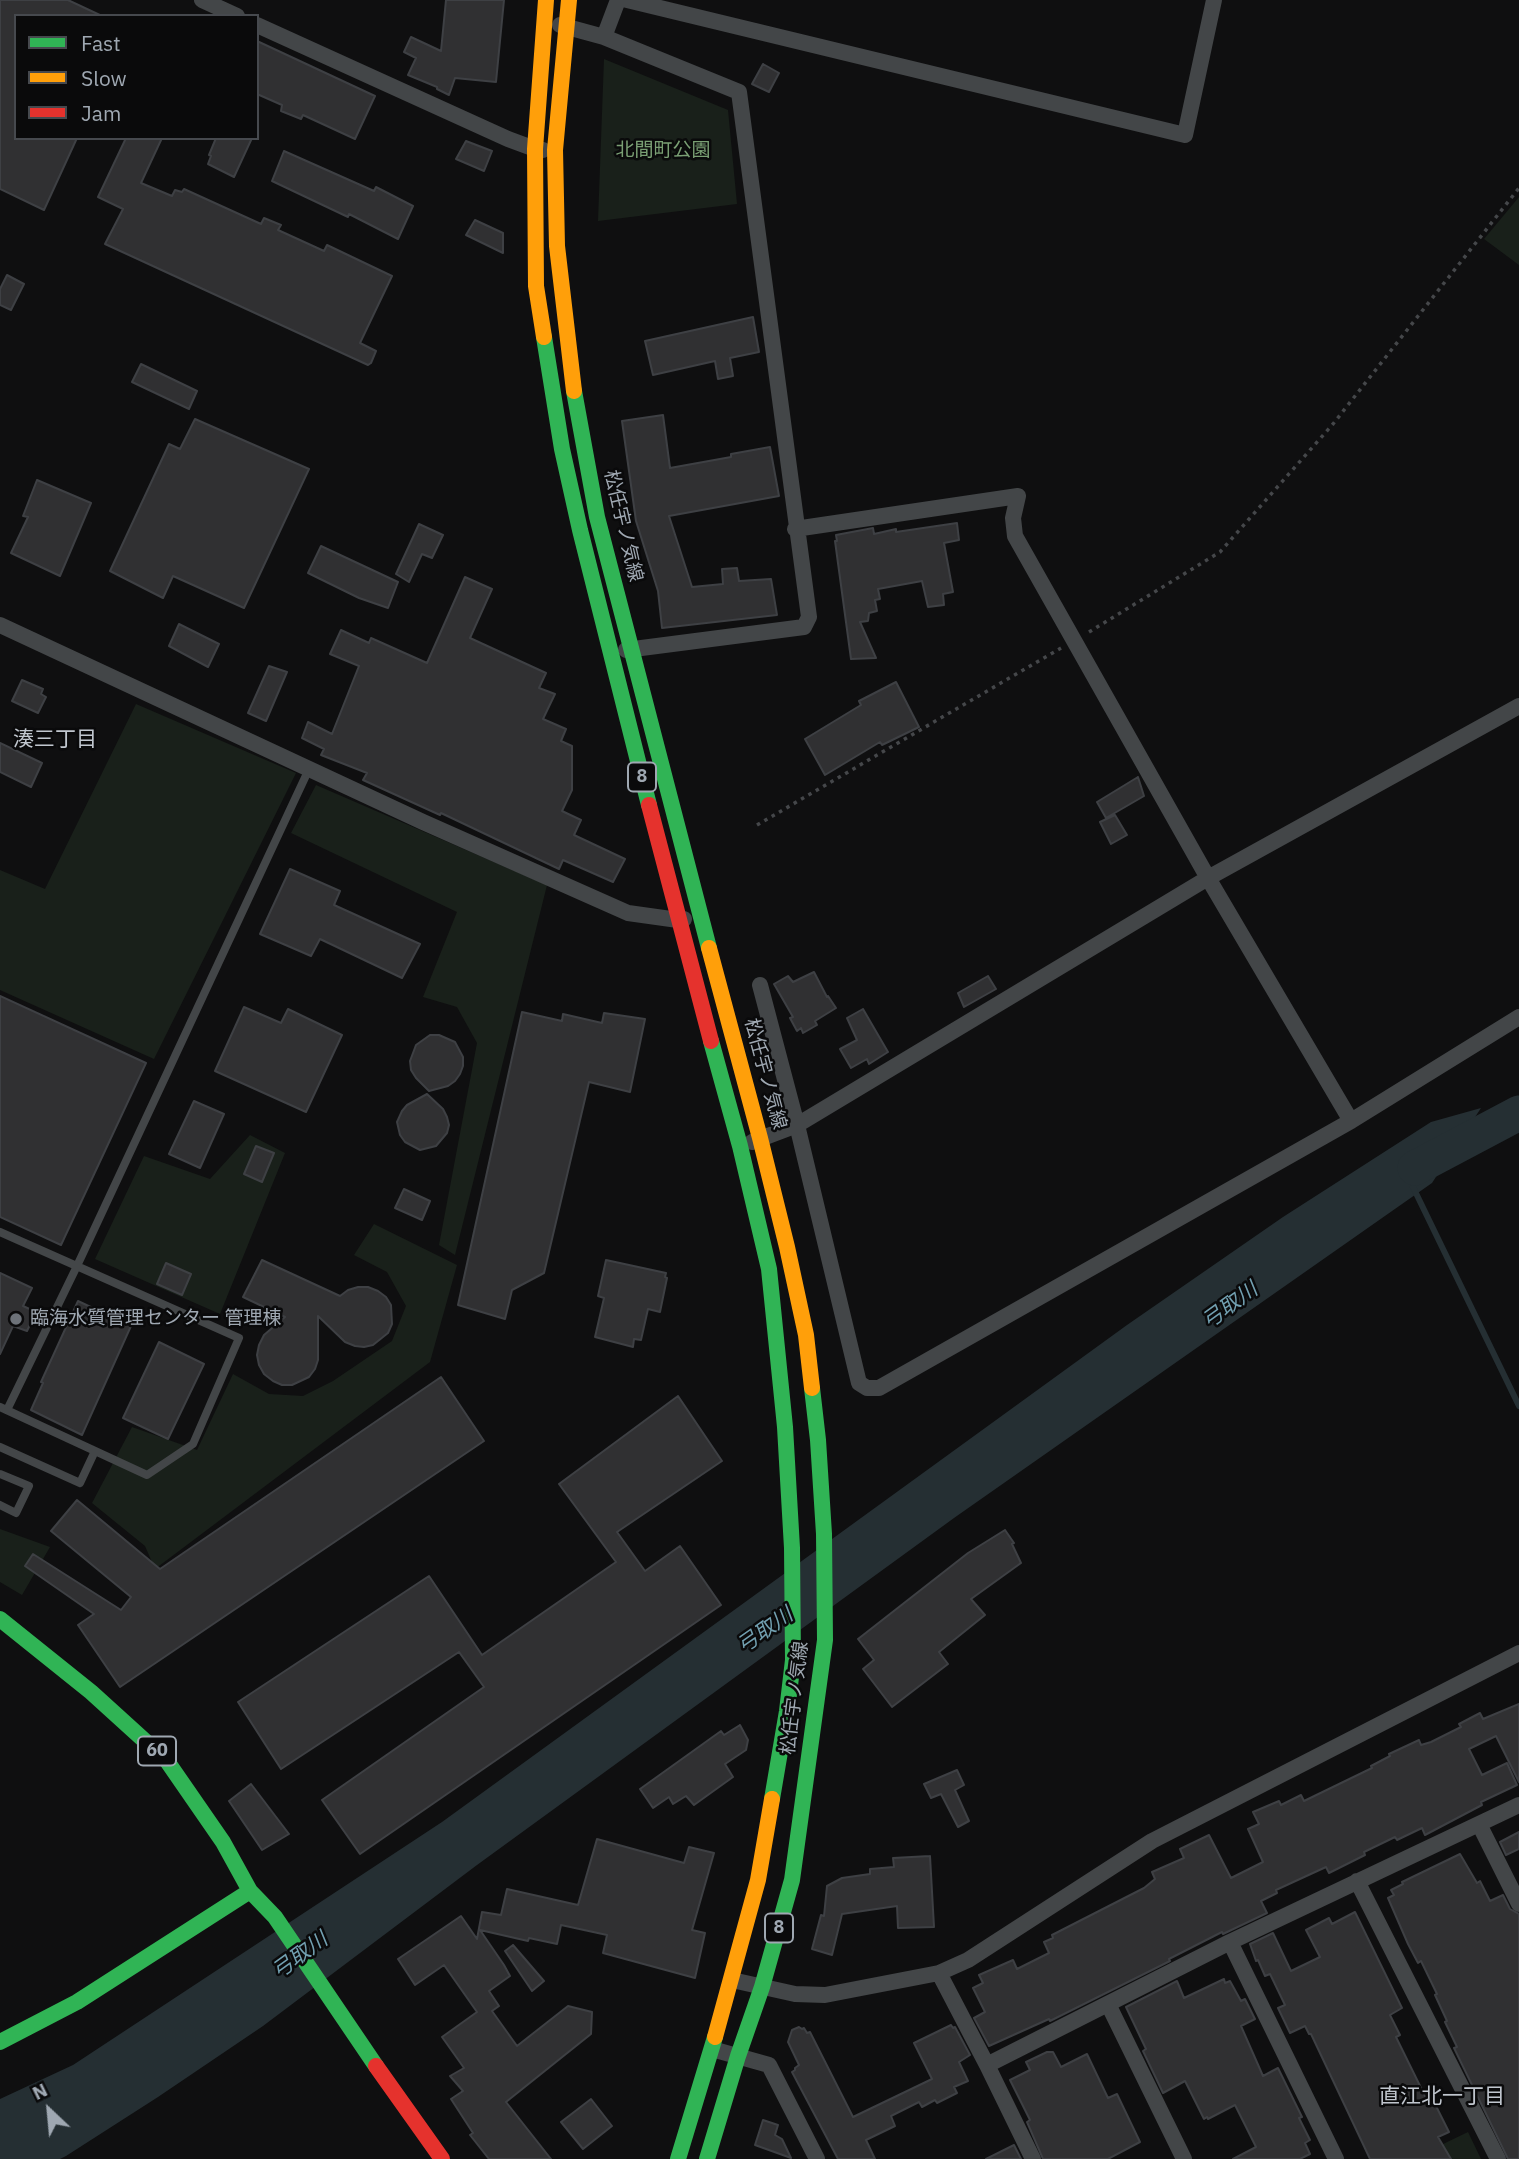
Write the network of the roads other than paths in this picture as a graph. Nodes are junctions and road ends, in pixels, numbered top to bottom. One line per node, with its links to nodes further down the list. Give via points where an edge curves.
1 (202, 0): 7 (street)
2 (546, 0): 8 (main road, 松任宇ノ気線 / 8)
3 (569, 0): 10 (main road, 松任宇ノ気線 / 8)
4 (618, 0): 11 (street)
5 (628, 0): 6 (street, via 1185,135)
6 (1214, 0)
7 (233, 14)
8 (544, 21): 10 (street); 12 (main road, 松任宇ノ気線 / 8)
9 (259, 26): 12 (street)
10 (566, 27): 11 (street); 13 (main road, 松任宇ノ気線 / 8)
11 (604, 37): 14 (street, via 739,92)
12 (536, 149): 13 (street); 17 (main road, 松任宇ノ気線 / 8, via 536,286 562,449)
13 (555, 150): 16 (main road, 松任宇ノ気線 / 8, via 557,246 569,356 597,517)
14 (795, 529): 16 (street, via 808,617 804,627); 20 (street, via 1018,496 1015,536)
15 (0, 625): 19 (street)
16 (632, 649): 17 (street); 21 (main road, 松任宇ノ気線 / 8)
17 (611, 654): 22 (main road, 松任宇ノ気線 / 8)
18 (1519, 706): 20 (street)
19 (309, 769): 22 (street, via 628,913); 30 (lane)
20 (1208, 878): 25 (street); 26 (street)
21 (700, 916): 22 (street); 27 (main road, 松任宇ノ気線 / 8)
22 (678, 920): 28 (main road, 松任宇ノ気線 / 8)
23 (760, 985): 26 (street)
24 (1519, 1017): 25 (street)
25 (1351, 1121): 26 (street, via 879,1388 859,1383)
26 (797, 1125): 27 (street)
27 (761, 1138): 28 (street); 46 (main road, 松任宇ノ気線 / 8, via 806,1335 824,1534 825,1640 792,1880)
28 (740, 1146): 45 (main road, 松任宇ノ気線 / 8, via 769,1269 785,1427 793,1660 758,1881)
29 (0, 1232): 30 (lane)
30 (77, 1266): 31 (lane); 33 (lane, via 239,1338 193,1444 147,1475)
31 (3, 1409): 33 (lane)
32 (0, 1447): 33 (lane, via 80,1483)
33 (95, 1451)
34 (0, 1474): 35 (lane, via 29,1486 16,1513)
35 (0, 1505)
36 (0, 1619): 41 (main road, 60, via 167,1761 223,1842)
37 (1519, 1653): 44 (street, via 1152,1841 968,1960)
38 (1519, 1805): 39 (street)
39 (1479, 1824): 40 (street); 42 (street)
40 (1357, 1881): 43 (street); 59 (street)
41 (250, 1891): 48 (main road, via 77,2002); 52 (main road, 60, via 275,1917)
42 (1519, 1904)
43 (1230, 1942): 47 (street); 58 (street)
44 (939, 1973): 46 (street, via 825,1996); 51 (street)
45 (732, 1980): 46 (street); 49 (main road, 松任宇ノ気線 / 8)
46 (762, 1987): 50 (main road, 松任宇ノ気線 / 8)
47 (1108, 2004): 51 (street); 57 (street)
48 (0, 2042)
49 (712, 2049): 50 (street); 53 (main road, 松任宇ノ気線 / 8)
50 (738, 2056): 54 (main road, 松任宇ノ気線 / 8); 55 (street, via 769,2065)
51 (987, 2065): 56 (street)
52 (442, 2159)
53 (678, 2159)
54 (707, 2159)
55 (817, 2159)
56 (1033, 2159)
57 (1184, 2159)
58 (1336, 2159)
59 (1498, 2159)

